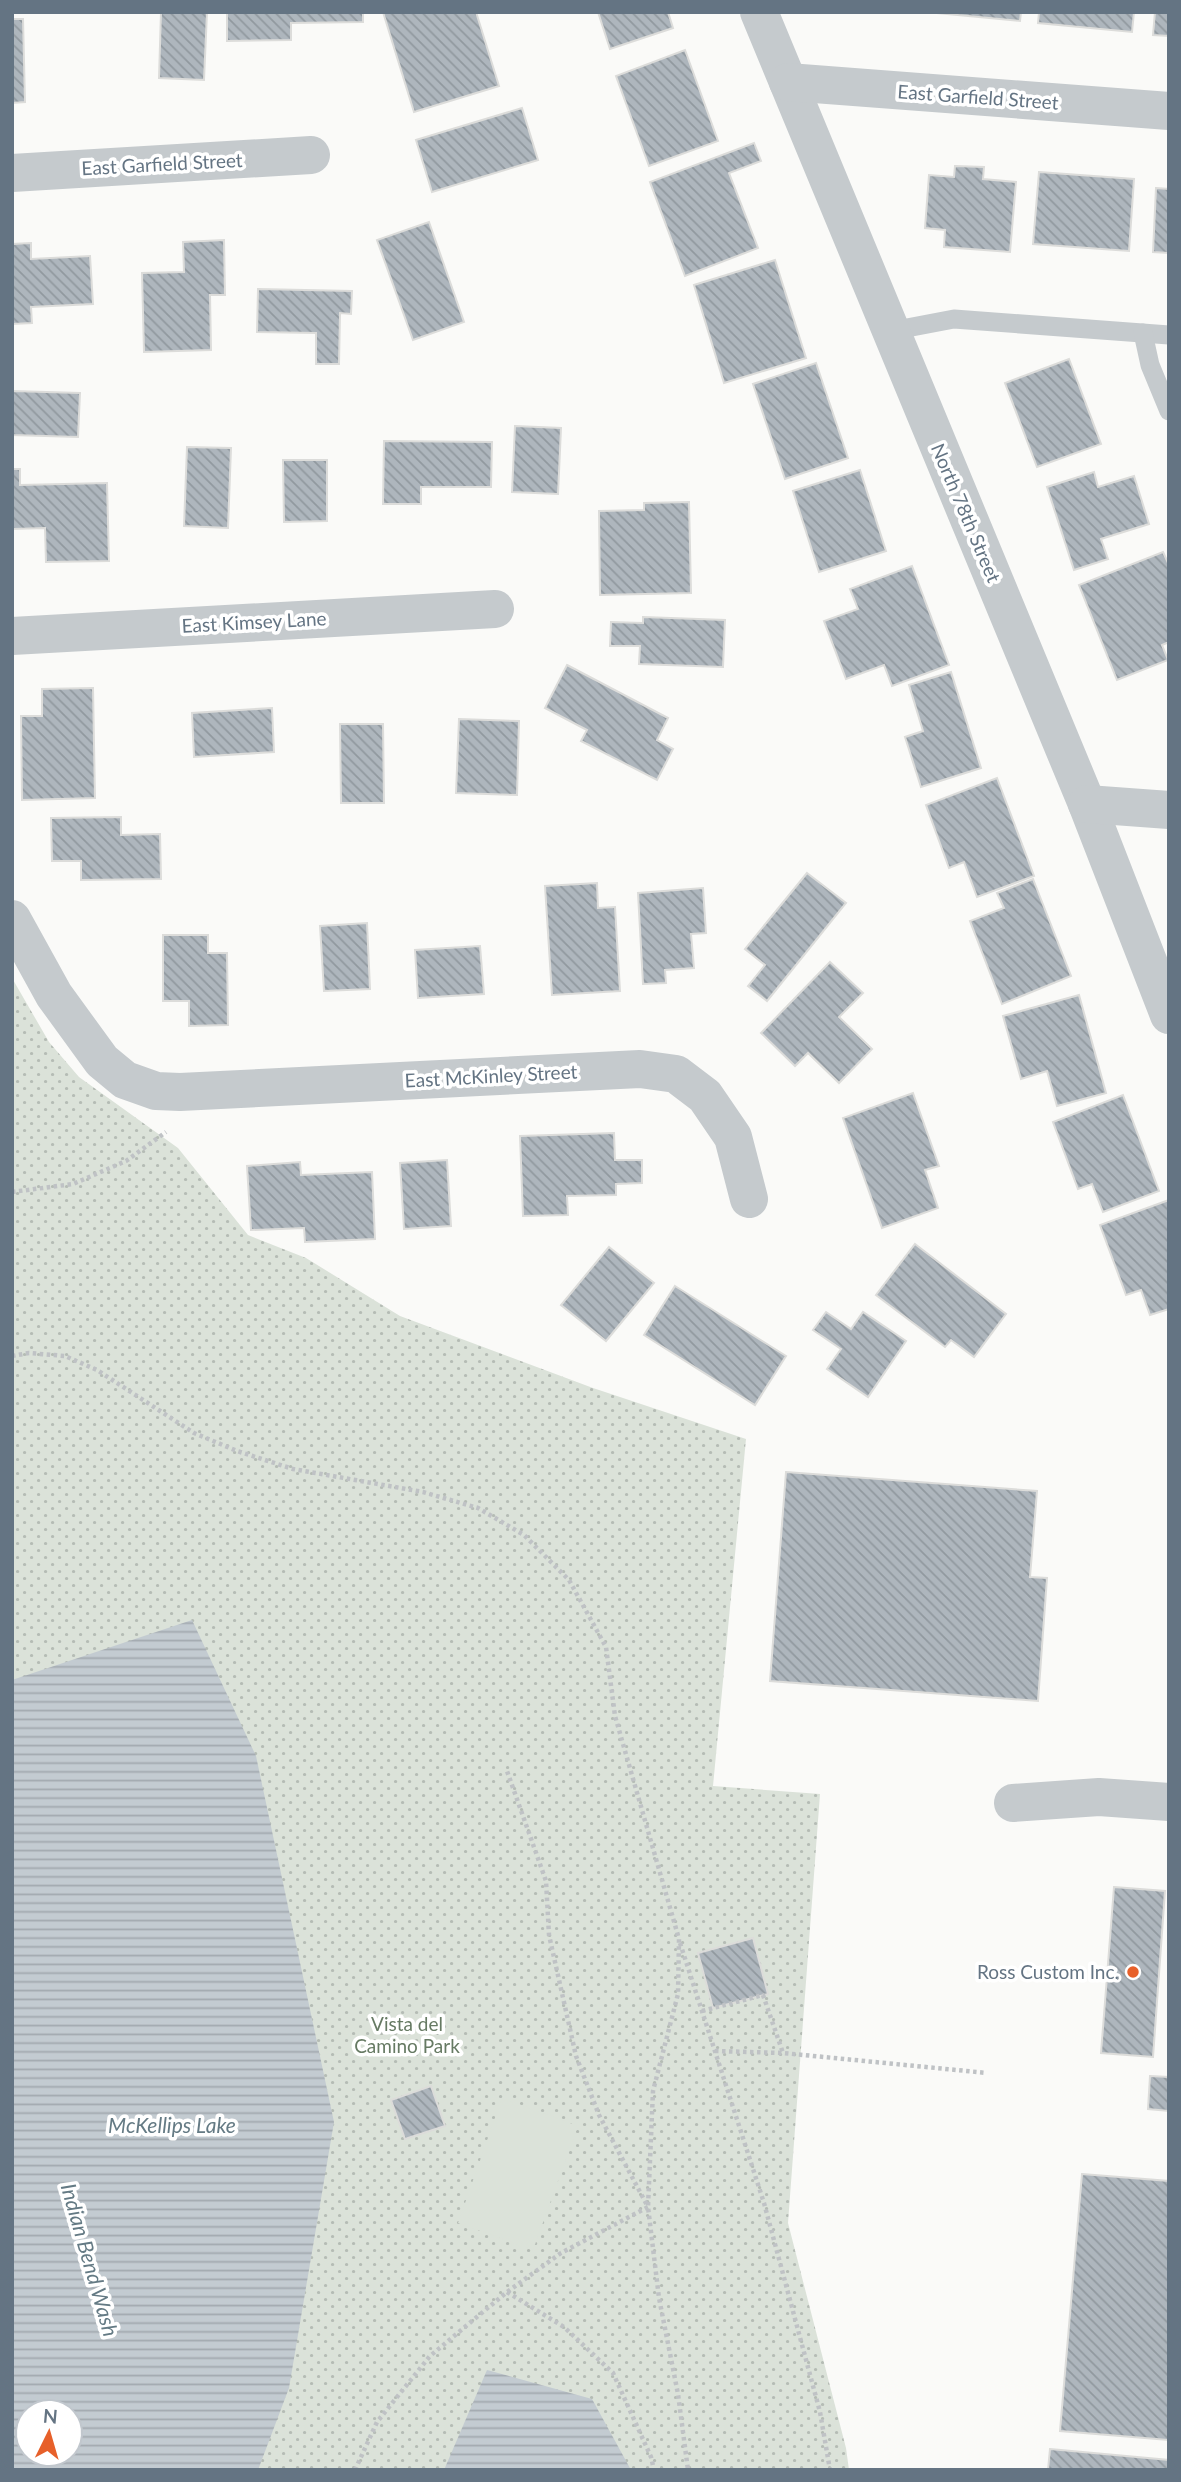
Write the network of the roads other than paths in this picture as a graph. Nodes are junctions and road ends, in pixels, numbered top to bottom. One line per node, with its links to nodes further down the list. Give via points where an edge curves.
1 (759, 12): 2 (street, North 78th Street)
2 (788, 82): 3 (street, East Garfield Street); 6 (street, North 78th Street)
3 (1169, 111)
4 (311, 155): 5 (street, East Garfield Street)
5 (12, 173)
6 (891, 331): 7 (lane, via 954,319); 12 (street, North 78th Street)
7 (1143, 333): 8 (lane); 9 (lane)
8 (1169, 335)
9 (1169, 411)
10 (495, 609): 11 (street, East Kimsey Lane)
11 (12, 636)
12 (1087, 804): 13 (street); 15 (street, North 78th Street)
13 (1169, 810)
14 (12, 919): 16 (street, East McKinley Street, via 54,995 102,1061 125,1080 156,1091 640,1069 676,1074 705,1097 733,1137)
15 (1169, 1016)
16 (749, 1199)
17 (1169, 1802): 18 (street, via 1099,1797)
18 (1013, 1803)

